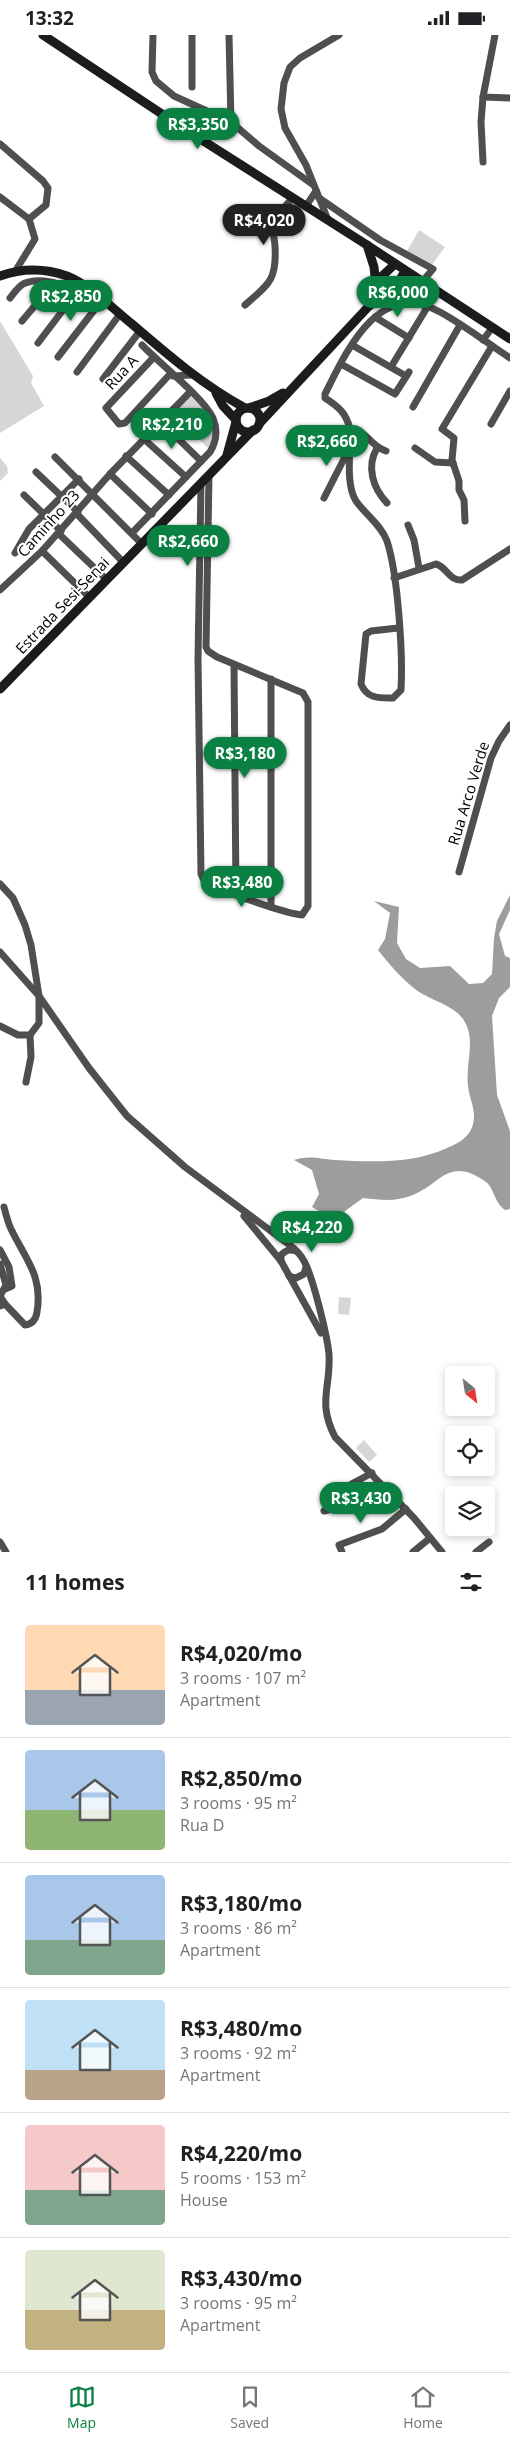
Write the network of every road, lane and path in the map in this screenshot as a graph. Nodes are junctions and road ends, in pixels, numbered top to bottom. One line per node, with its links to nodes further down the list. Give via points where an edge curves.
1 (43, 35): 11 (street)
2 (153, 35): 10 (street, via 152,72 156,81 174,96)
3 (192, 35): 7 (street)
4 (229, 35): 10 (street)
5 (339, 35): 14 (street, via 294,63 284,83 282,119)
6 (495, 35): 8 (street)
7 (192, 87)
8 (483, 97): 9 (street); 13 (street)
9 (510, 98)
10 (231, 122): 11 (street, via 216,132); 14 (street)
11 (185, 129): 16 (street)
12 (0, 144): 18 (street, via 48,188 46,205)
13 (483, 162)
14 (316, 191): 17 (street); 19 (street); 25 (street, via 380,240 433,269)
15 (0, 197): 18 (street)
16 (293, 197): 17 (street); 32 (street, via 273,227 274,276)
17 (306, 205): 19 (street)
18 (29, 219): 22 (street, via 35,239)
19 (328, 220): 20 (street)
20 (367, 245): 21 (street); 29 (street)
21 (395, 264): 23 (street); 29 (street, Estrada Sesi-Senai, via 380,278)
22 (16, 270): 24 (street); 27 (street, via 45,271 68,277)
23 (406, 271): 25 (street); 29 (street, Estrada Sesi-Senai, via 395,288)
24 (0, 276)
25 (422, 282): 28 (street)
26 (54, 283): 27 (street); 30 (street, via 26,283); 36 (street)
27 (79, 288): 31 (street); 43 (street)
28 (436, 291): 29 (street); 38 (street)
29 (380, 293): 56 (street, Estrada Sesi-Senai)
30 (10, 298)
31 (102, 300): 34 (street); 47 (street)
32 (245, 305)
33 (428, 307): 35 (street, via 401,302 389,306); 37 (street); 40 (street)
34 (120, 314): 39 (street); 52 (street)
35 (375, 317): 40 (street); 45 (street)
36 (22, 321)
37 (460, 325): 42 (street); 60 (street)
38 (492, 328): 41 (street); 42 (street)
39 (140, 331): 54 (street); 55 (street)
40 (409, 338): 51 (street)
41 (510, 339)
42 (484, 340): 46 (street)
43 (38, 343)
44 (142, 345): 48 (street)
45 (352, 345): 50 (street); 51 (street)
46 (492, 346): 49 (street); 76 (street, via 442,429 454,438)
47 (58, 357)
48 (154, 357): 53 (street); 53 (street, Rua A, via 106,409 116,422 125,423)
49 (510, 358)
50 (341, 364): 51 (street, via 395,394 407,374); 66 (street, via 324,397 342,410)
51 (391, 367)
52 (77, 372)
53 (172, 374): 54 (street); 58 (street)
54 (191, 375): 59 (street)
55 (103, 379)
56 (292, 387): 61 (street, Estrada Sesi-Senai, via 269,401); 65 (street, Estrada Sesi-Senai)
57 (510, 391): 64 (street)
58 (190, 392): 62 (street, Caminho 23); 75 (street, via 212,417 216,431 214,446)
59 (216, 392): 61 (street); 63 (street)
60 (413, 407)
61 (247, 408): 63 (street, via 240,411); 65 (street, via 258,413)
62 (160, 421): 67 (street, Caminho 23); 75 (street)
63 (236, 421): 65 (street, via 242,430); 72 (street, Estrada Sesi-Senai)
64 (491, 424)
65 (256, 427): 72 (street, Estrada Sesi-Senai)
66 (350, 429): 68 (street); 69 (street, via 365,434)
67 (144, 439): 73 (street, Caminho 23); 80 (street)
68 (350, 447): 88 (street); 104 (street, via 354,496 386,538)
69 (377, 448): 71 (street); 90 (street, via 372,463 373,483)
70 (415, 448): 76 (street, via 435,462)
71 (386, 451)
72 (227, 455): 79 (street, Estrada Sesi-Senai)
73 (126, 456): 78 (street, Caminho 23); 85 (street)
74 (55, 457): 81 (street)
75 (201, 461): 80 (street)
76 (453, 463): 94 (street, via 464,500)
77 (36, 472): 86 (street)
78 (110, 474): 83 (street, Caminho 23); 93 (street)
79 (210, 475): 82 (street, Estrada Sesi-Senai); 110 (street, via 205,642)
80 (186, 477): 85 (street)
81 (79, 479): 83 (street); 86 (street)
82 (201, 483): 87 (street, Estrada Sesi-Senai); 89 (street)
83 (93, 493): 91 (street, Caminho 23); 97 (street)
84 (24, 495): 92 (street)
85 (169, 495): 93 (street)
86 (62, 497): 91 (street); 92 (street)
87 (188, 497): 89 (street); 98 (street, Estrada Sesi-Senai)
88 (324, 498)
89 (200, 501): 109 (street)
90 (387, 503)
91 (77, 513): 96 (street, Caminho 23); 102 (street)
92 (45, 514): 96 (street); 101 (street, via 30,529)
93 (152, 514): 97 (street)
94 (465, 521)
95 (408, 525): 103 (street)
96 (60, 533): 100 (street, Caminho 23); 105 (street)
97 (132, 533): 98 (street)
98 (142, 543): 102 (street, Estrada Sesi-Senai)
99 (510, 549): 103 (street, via 462,580 452,578 440,565)
100 (42, 551): 106 (street, Caminho 23); 107 (street)
101 (16, 553)
102 (123, 562): 105 (street, Estrada Sesi-Senai)
103 (419, 568): 104 (street)
104 (394, 578): 108 (street)
105 (106, 579): 107 (street, Estrada Sesi-Senai)
106 (0, 591)
107 (89, 597): 113 (street, Estrada Sesi-Senai)
108 (398, 628): 108 (street, via 401,688 393,698 378,698 368,694 361,680 366,635 371,631)
109 (199, 651): 110 (street); 117 (street, via 201,874 205,881)
110 (208, 651): 111 (street)
111 (234, 665): 112 (street); 117 (street)
112 (270, 679): 118 (street); 118 (street, via 305,694 308,702 308,909 298,915)
113 (0, 689)
114 (510, 725): 115 (street, Rua Arco Verde, via 491,758)
115 (458, 872)
116 (0, 884): 120 (street, via 13,898 25,925)
117 (236, 894): 118 (street)
118 (271, 907)
119 (0, 952): 120 (street)
120 (38, 996): 122 (street, via 39,1023); 124 (street, via 127,1116)
121 (0, 1026): 122 (street, via 18,1035)
122 (30, 1035): 123 (street, via 31,1057)
123 (26, 1082)
124 (235, 1206): 127 (street); 128 (street)
125 (4, 1207): 133 (street, via 10,1228 38,1283 39,1301 35,1319 25,1325)
126 (0, 1250): 132 (street, via 12,1277 12,1286)
127 (296, 1251): 128 (street, via 284,1252); 130 (street)
128 (281, 1261): 131 (street)
129 (0, 1264): 132 (street)
130 (306, 1267): 131 (street, via 296,1279); 134 (street)
131 (288, 1275): 134 (street)
132 (6, 1289): 133 (street, via 0,1296)
133 (2, 1305)
134 (326, 1342): 135 (street, via 329,1354 327,1417 335,1437)
135 (372, 1473): 136 (street); 137 (street)
136 (385, 1487): 138 (street); 139 (street, via 366,1499)
137 (331, 1495)
138 (406, 1509): 140 (street); 144 (street, via 382,1529 339,1545)
139 (324, 1511)
140 (430, 1538): 145 (street); 146 (street)
141 (0, 1542): 143 (street)
142 (489, 1542): 147 (street)
143 (6, 1552)
144 (342, 1552)
145 (413, 1552)
146 (442, 1552)
147 (476, 1552)

